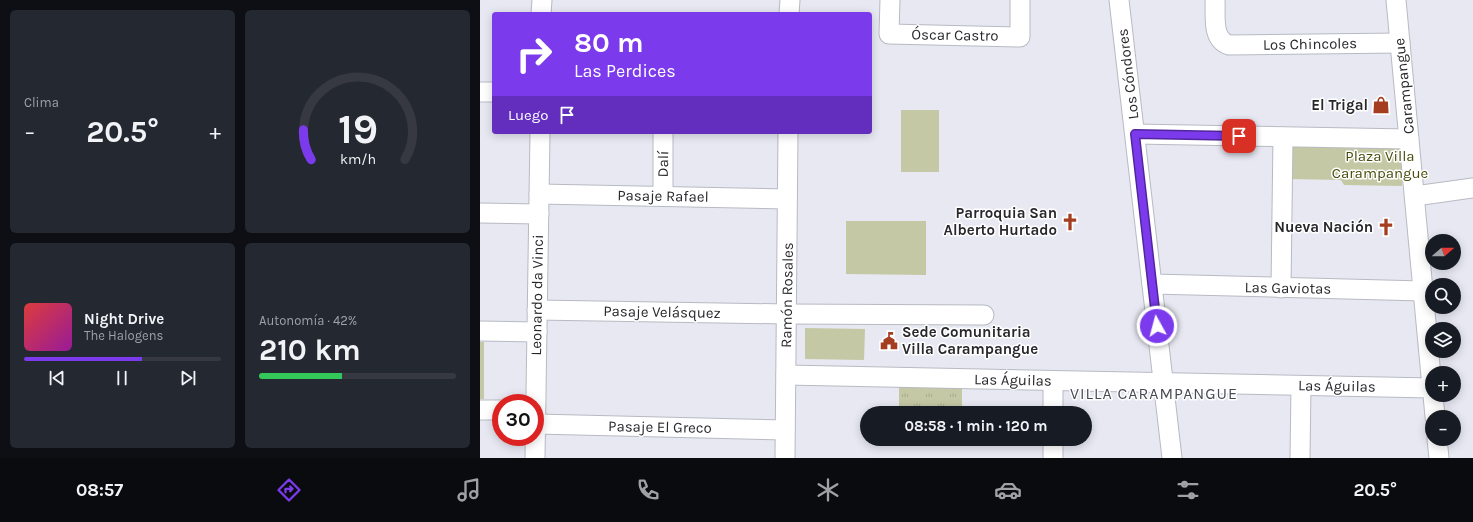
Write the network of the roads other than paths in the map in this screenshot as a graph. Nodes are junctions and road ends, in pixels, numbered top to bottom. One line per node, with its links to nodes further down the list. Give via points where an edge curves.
1 (542, 0): 8 (street)
2 (790, 0): 9 (street)
3 (890, 0): 4 (street, Óscar Castro, via 889,34 1020,37)
4 (1020, 0)
5 (1119, 0): 16 (street, Los Cóndores)
6 (1215, 0): 10 (street, Los Chincoles, via 1217,35 1228,45)
7 (1396, 0): 10 (street, Carampangue)
8 (541, 12)
9 (789, 12)
10 (1400, 43): 18 (street, Carampangue)
11 (480, 92): 12 (street)
12 (492, 92)
13 (540, 134): 20 (street, Leonardo da Vinci)
14 (664, 134): 21 (street, Dalí)
15 (788, 134): 23 (street, Ramón Rosales)
16 (1135, 134): 17 (street); 26 (street, Los Cóndores)
17 (1283, 137): 18 (street); 27 (street)
18 (1409, 139): 22 (street, Carampangue)
19 (1473, 188): 22 (street)
20 (539, 194): 21 (street, Pasaje Rafael); 25 (street, Leonardo da Vinci)
21 (663, 196): 23 (street, Pasaje Rafael)
22 (1415, 196): 28 (street, Carampangue)
23 (788, 199): 30 (street, Ramón Rosales)
24 (480, 213): 25 (street)
25 (538, 214): 29 (street, Leonardo da Vinci)
26 (1152, 284): 27 (street, Las Gaviotas); 37 (street, Los Cóndores)
27 (1281, 288): 28 (street, Las Gaviotas)
28 (1423, 291): 34 (street, Carampangue)
29 (537, 310): 30 (street, Pasaje Velásquez); 33 (street, Leonardo da Vinci)
30 (786, 314): 31 (street, Pasaje Velásquez); 35 (street, Ramón Rosales)
31 (984, 316)
32 (480, 331): 33 (street)
33 (537, 332): 40 (street, Leonardo da Vinci)
34 (1430, 366)
35 (786, 375): 36 (street, Las Águilas); 45 (street, Ramón Rosales)
36 (1053, 381): 37 (street, Las Águilas); 41 (street)
37 (1164, 383): 38 (street, Las Águilas); 52 (street, Los Cóndores)
38 (1301, 386): 39 (street, Las Águilas); 53 (street)
39 (1425, 387)
40 (536, 394)
41 (1053, 406)
42 (480, 410): 43 (street)
43 (492, 410)
44 (544, 417): 45 (street, Pasaje El Greco)
45 (785, 430): 50 (street, Ramón Rosales)
46 (535, 446): 49 (street, Leonardo da Vinci)
47 (1053, 446): 51 (street)
48 (1438, 446): 54 (street)
49 (535, 458)
50 (785, 458)
51 (1053, 458)
52 (1172, 458)
53 (1300, 458)
54 (1439, 458)

